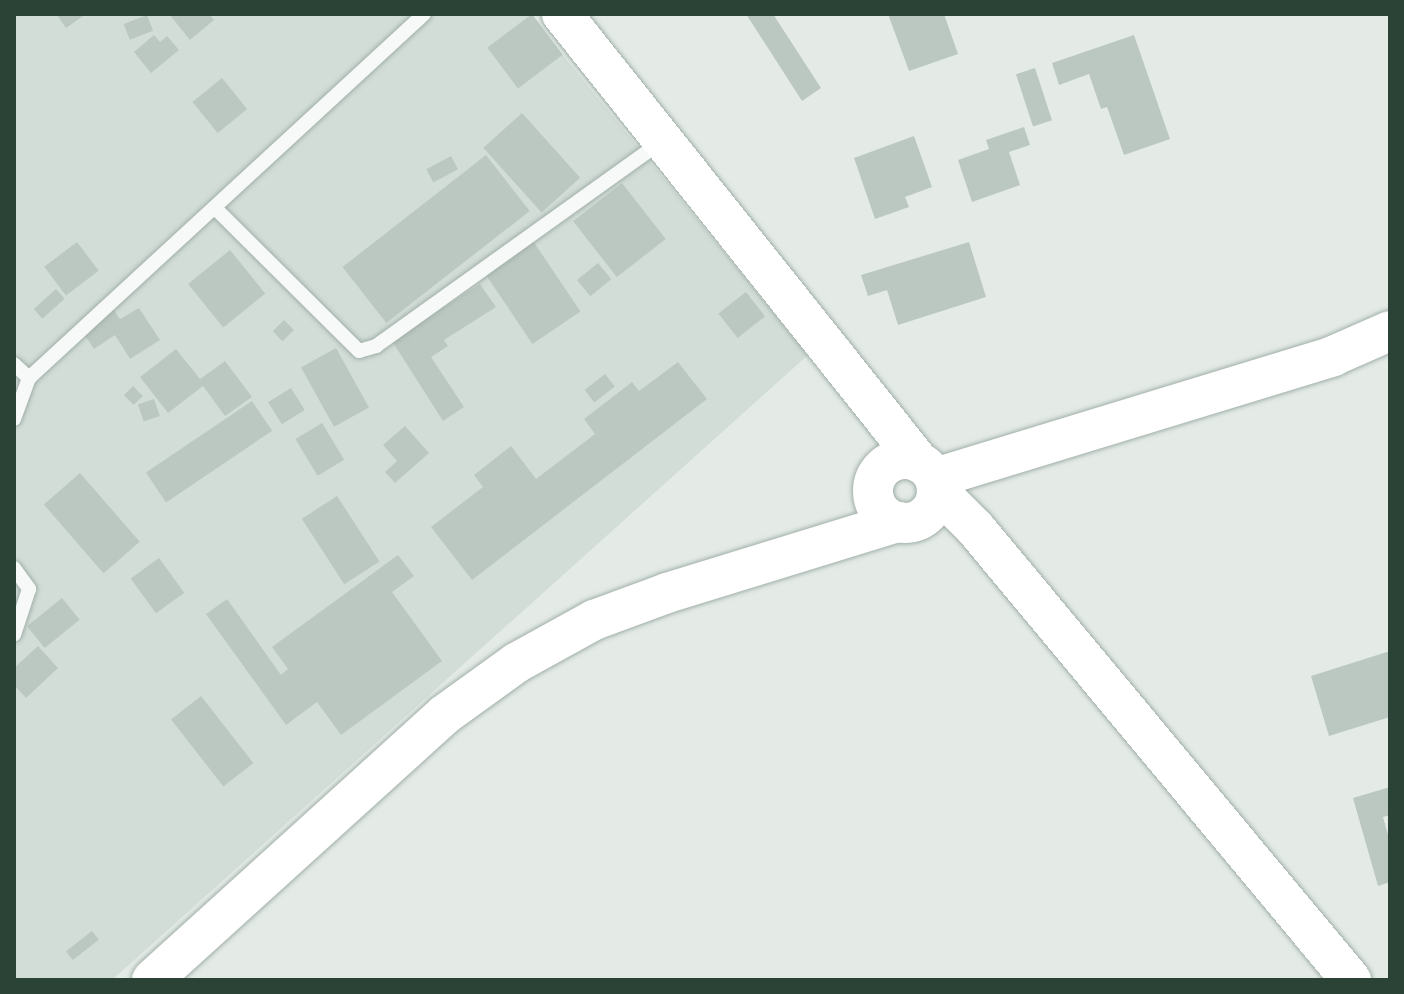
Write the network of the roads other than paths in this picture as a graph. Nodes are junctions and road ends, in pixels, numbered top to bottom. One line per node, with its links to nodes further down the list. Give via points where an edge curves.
1 (424, 14): 4 (lane)
2 (562, 14): 3 (main road)
3 (664, 139): 4 (lane, via 376,346 359,351); 8 (main road)
4 (215, 208): 7 (lane)
5 (1390, 331): 11 (main road, via 1333,356)
6 (14, 364): 7 (lane)
7 (29, 378): 9 (lane)
8 (883, 413): 10 (main road); 11 (main road)
9 (14, 419)
10 (876, 478): 11 (main road, via 902,459); 11 (main road, via 876,505 889,519); 12 (main road, via 815,535)
11 (922, 494): 12 (main road); 16 (main road, via 975,528)
12 (775, 558): 15 (main road, via 594,620 516,663 444,715)
13 (14, 568): 14 (lane, via 29,589)
14 (14, 635)
15 (152, 980)
16 (1351, 980)

